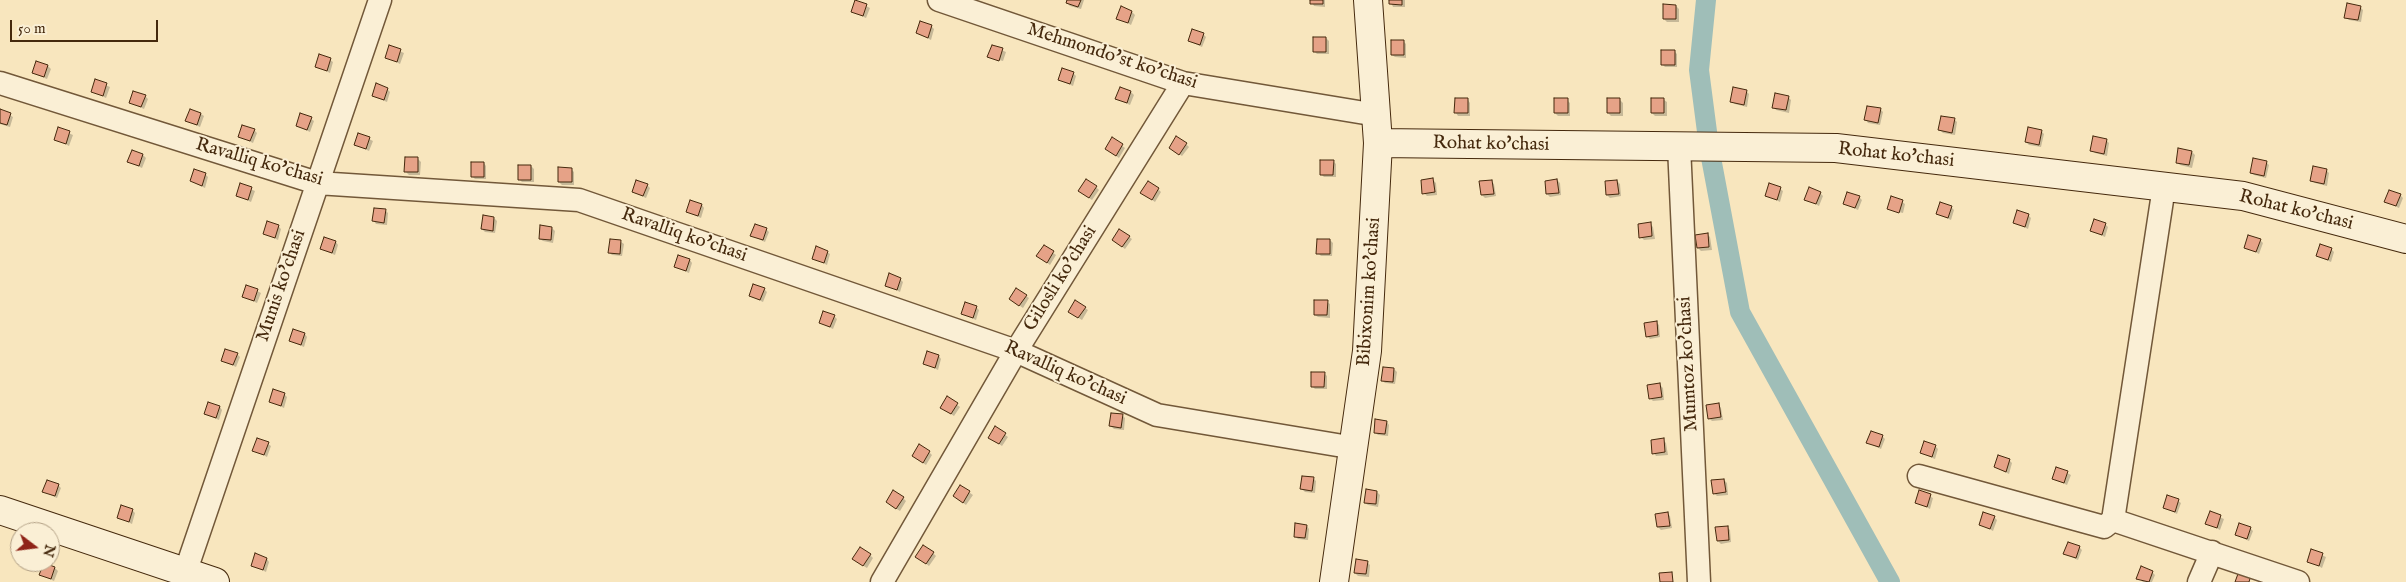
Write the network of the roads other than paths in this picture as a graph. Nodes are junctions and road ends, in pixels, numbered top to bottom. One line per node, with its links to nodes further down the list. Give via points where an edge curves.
1 (380, 0): 10 (street, Munis ko'chasi)
2 (939, 0): 4 (street, Mehmondo'st ko'chasi)
3 (1368, 0): 7 (street, Bibixonim ko'chasi)
4 (993, 9): 6 (street, Mehmondo'st ko'chasi)
5 (0, 83): 10 (street, Ravalliq ko'chasi)
6 (1184, 83): 7 (street, Mehmondo'st ko'chasi); 13 (street, Gilosli ko'chasi)
7 (1377, 115): 8 (street, Bibixonim ko'chasi)
8 (1378, 143): 9 (street, Rohat ko'chasi); 14 (street, Bibixonim ko'chasi, via 1368,351)
9 (1679, 146): 11 (street, Rohat ko'chasi, via 1836,148); 23 (street, Mumtoz ko'chasi)
10 (317, 183): 13 (street, Ravalliq ko'chasi, via 579,200); 19 (street, Munis ko'chasi)
11 (2164, 187): 12 (street, Rohat ko'chasi, via 2243,196); 17 (street)
12 (2406, 238)
13 (1016, 351): 14 (street, Ravalliq ko'chasi, via 1157,416); 21 (street, Gilosli ko'chasi)
14 (1355, 448): 22 (street, Bibixonim ko'chasi)
15 (1919, 476): 17 (street, via 2104,527)
16 (0, 510): 19 (street)
17 (2113, 520): 18 (street)
18 (2212, 552): 24 (street); 25 (street)
19 (184, 577): 20 (street)
20 (214, 582)
21 (882, 582)
22 (1334, 582)
23 (1699, 582)
24 (2199, 582)
25 (2298, 582)

